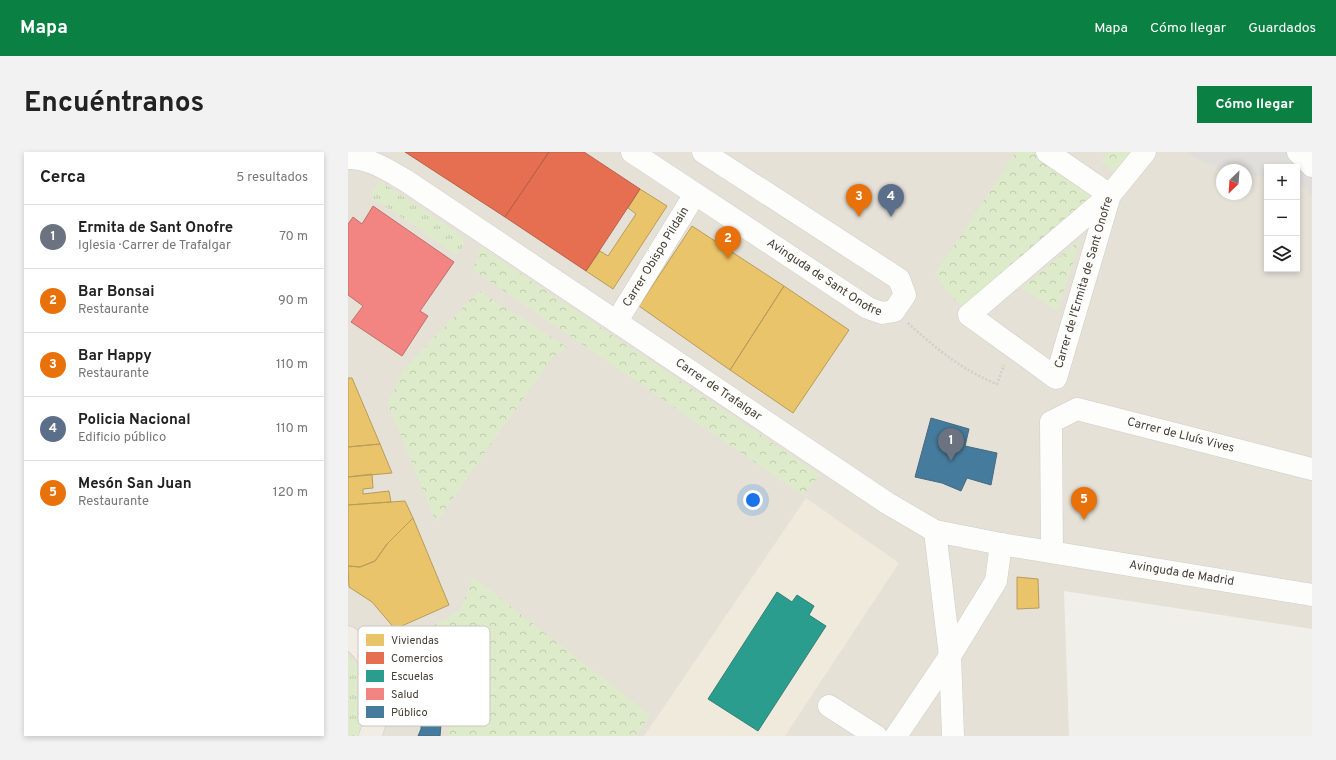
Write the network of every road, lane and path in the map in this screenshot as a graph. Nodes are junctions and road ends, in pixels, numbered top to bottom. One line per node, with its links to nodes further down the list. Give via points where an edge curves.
1 (370, 152): 9 (street, Carrer de Trafalgar)
2 (632, 152): 10 (street, Avinguda de Sant Onofre)
3 (1048, 152): 11 (street)
4 (1145, 152): 11 (street, Carrer de l'Ermita de Sant Onofre)
5 (1298, 152): 8 (street)
6 (715, 155): 12 (street, Avinguda de Sant Onofre, via 899,279 904,295)
7 (348, 158): 9 (street, Carrer de Trafalgar, via 359,158 378,164)
8 (1312, 166)
9 (405, 180): 13 (street, Carrer de Trafalgar)
10 (695, 194): 12 (street, Avinguda de Sant Onofre, via 868,308 882,313); 13 (street, Carrer Obispo Pildain)
11 (1110, 195): 14 (street, via 969,315); 14 (street, Carrer de l'Ermita de Sant Onofre, via 1056,378)
12 (894, 311): 14 (path, via 930,344 974,375 997,384)
13 (616, 321): 16 (street, Carrer de Trafalgar, via 887,503)
14 (1012, 346)
15 (1312, 469): 18 (street, Carrer de Lluís Vives, via 1077,409 1051,422)
16 (935, 531): 17 (street, Carrer de Trafalgar); 22 (street)
17 (1001, 544): 18 (street, Carrer de Trafalgar); 22 (street, via 996,581)
18 (1052, 552): 19 (street, Avinguda de Madrid)
19 (1312, 595)
20 (348, 637): 21 (main road)
21 (358, 645)
22 (950, 656): 27 (street); 28 (street)
23 (829, 706): 26 (street)
24 (373, 726): 25 (main road)
25 (370, 736)
26 (876, 736)
27 (896, 736)
28 (953, 736)

